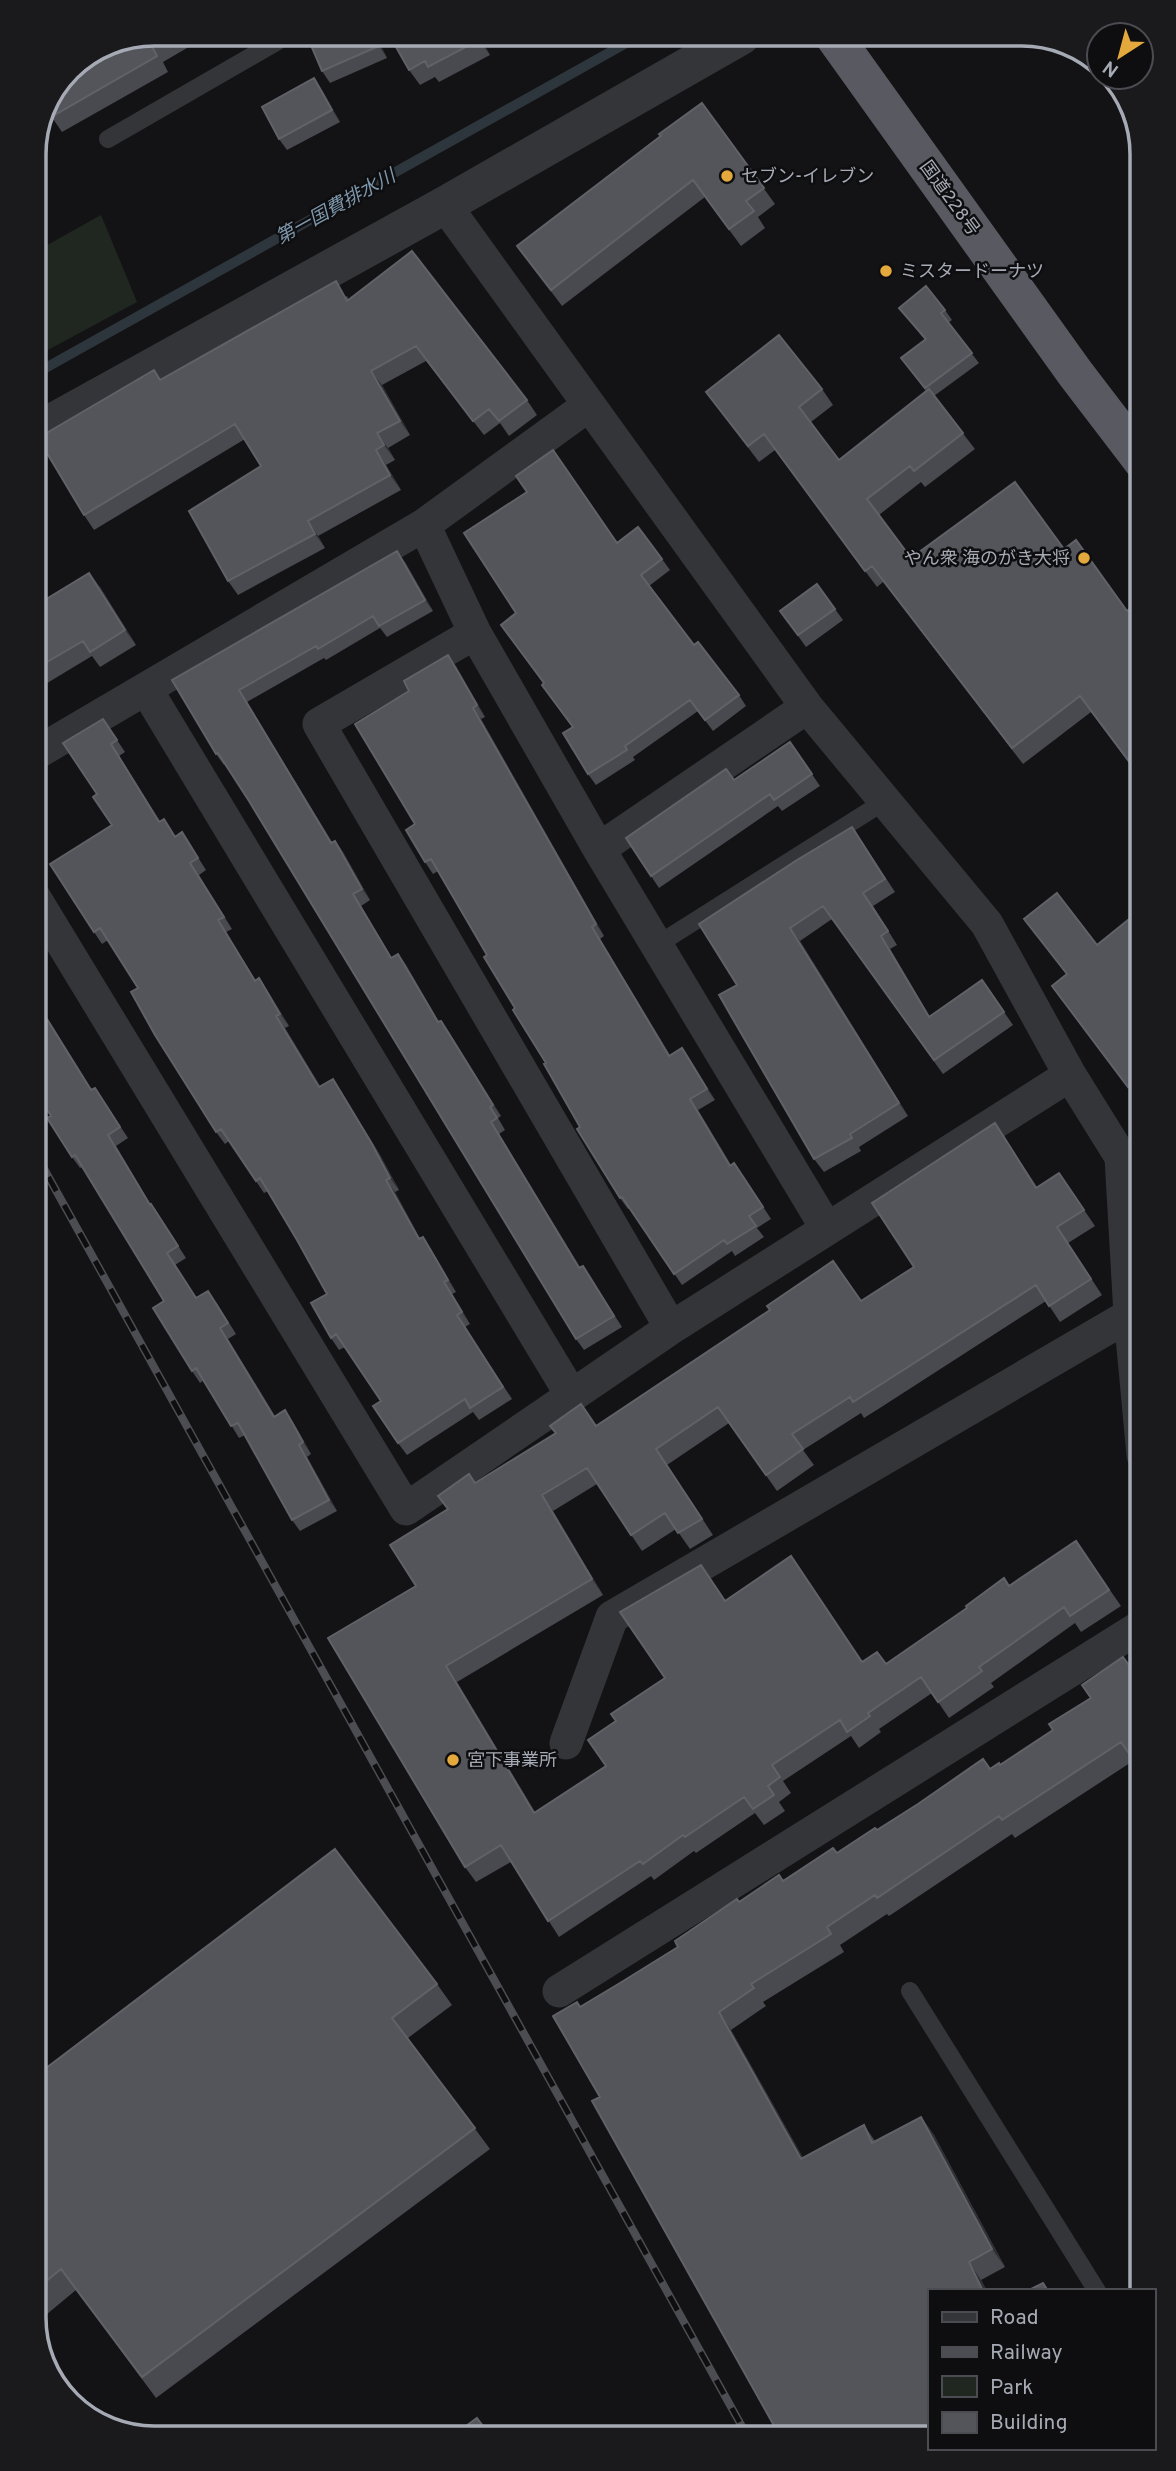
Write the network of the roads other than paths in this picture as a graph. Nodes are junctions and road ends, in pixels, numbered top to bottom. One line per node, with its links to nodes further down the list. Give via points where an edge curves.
1 (269, 46): 4 (lane)
2 (725, 46): 5 (street)
3 (840, 46): 8 (highway, 国道228号)
4 (108, 139)
5 (445, 205): 6 (street); 7 (street)
6 (589, 405): 9 (street); 12 (street)
7 (46, 426)
8 (1130, 446)
9 (424, 525): 10 (street); 11 (street)
10 (474, 633): 15 (street); 22 (street, via 319,724)
11 (146, 689): 13 (street); 23 (street)
12 (807, 707): 14 (street); 15 (street)
13 (46, 747)
14 (885, 801): 17 (lane); 18 (street, via 987,925)
15 (600, 849): 17 (street)
16 (46, 916): 23 (street, via 406,1509)
17 (657, 945): 20 (street)
18 (1070, 1075): 19 (street); 20 (street)
19 (1130, 1146)
20 (827, 1228): 22 (street)
21 (1130, 1315): 25 (street, via 611,1617)
22 (671, 1328): 23 (street)
23 (572, 1396)
24 (1130, 1633): 27 (street)
25 (566, 1743)
26 (910, 1991): 28 (lane)
27 (559, 1992)
28 (1096, 2289)

